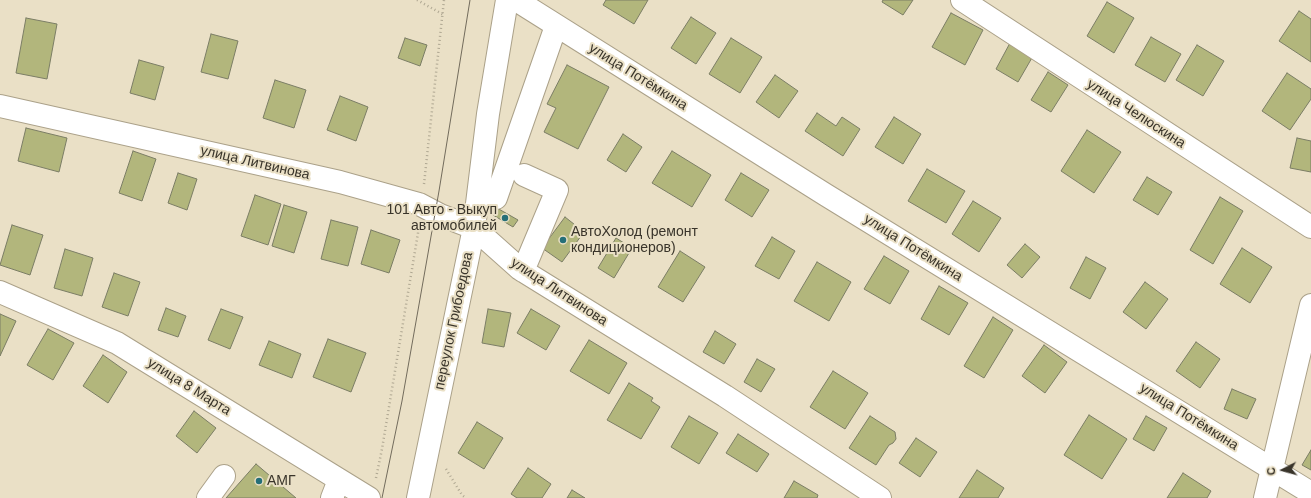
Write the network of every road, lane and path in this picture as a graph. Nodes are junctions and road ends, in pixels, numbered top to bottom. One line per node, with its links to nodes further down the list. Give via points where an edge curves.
1 (417, 0): 5 (path)
2 (507, 0): 10 (street, переулок Грибоедова, via 488,114)
3 (516, 0): 6 (street, улица Потёмкина)
4 (962, 0): 11 (street, улица Челюскина)
5 (444, 15)
6 (556, 26): 9 (street); 16 (street, улица Потёмкина)
7 (0, 106): 10 (street, улица Литвинова, via 340,182 419,204)
8 (524, 175): 12 (street, via 557,190)
9 (496, 198)
10 (474, 228): 12 (street, улица Литвинова); 18 (street, переулок Грибоедова)
11 (1311, 228)
12 (523, 271): 25 (street, улица Литвинова, via 725,396)
13 (0, 292): 19 (street, улица 8 Марта, via 117,343)
14 (1311, 305): 16 (street)
15 (382, 449): 20 (path)
16 (1272, 468): 21 (street, улица Потёмкина); 26 (street)
17 (224, 476): 22 (street)
18 (422, 476): 23 (street, переулок Грибоедова); 24 (street)
19 (336, 489): 20 (street, улица 8 Марта)
20 (372, 491)
21 (1311, 494)
22 (208, 498)
23 (418, 498)
24 (425, 498)
25 (880, 498)
26 (1265, 498)

